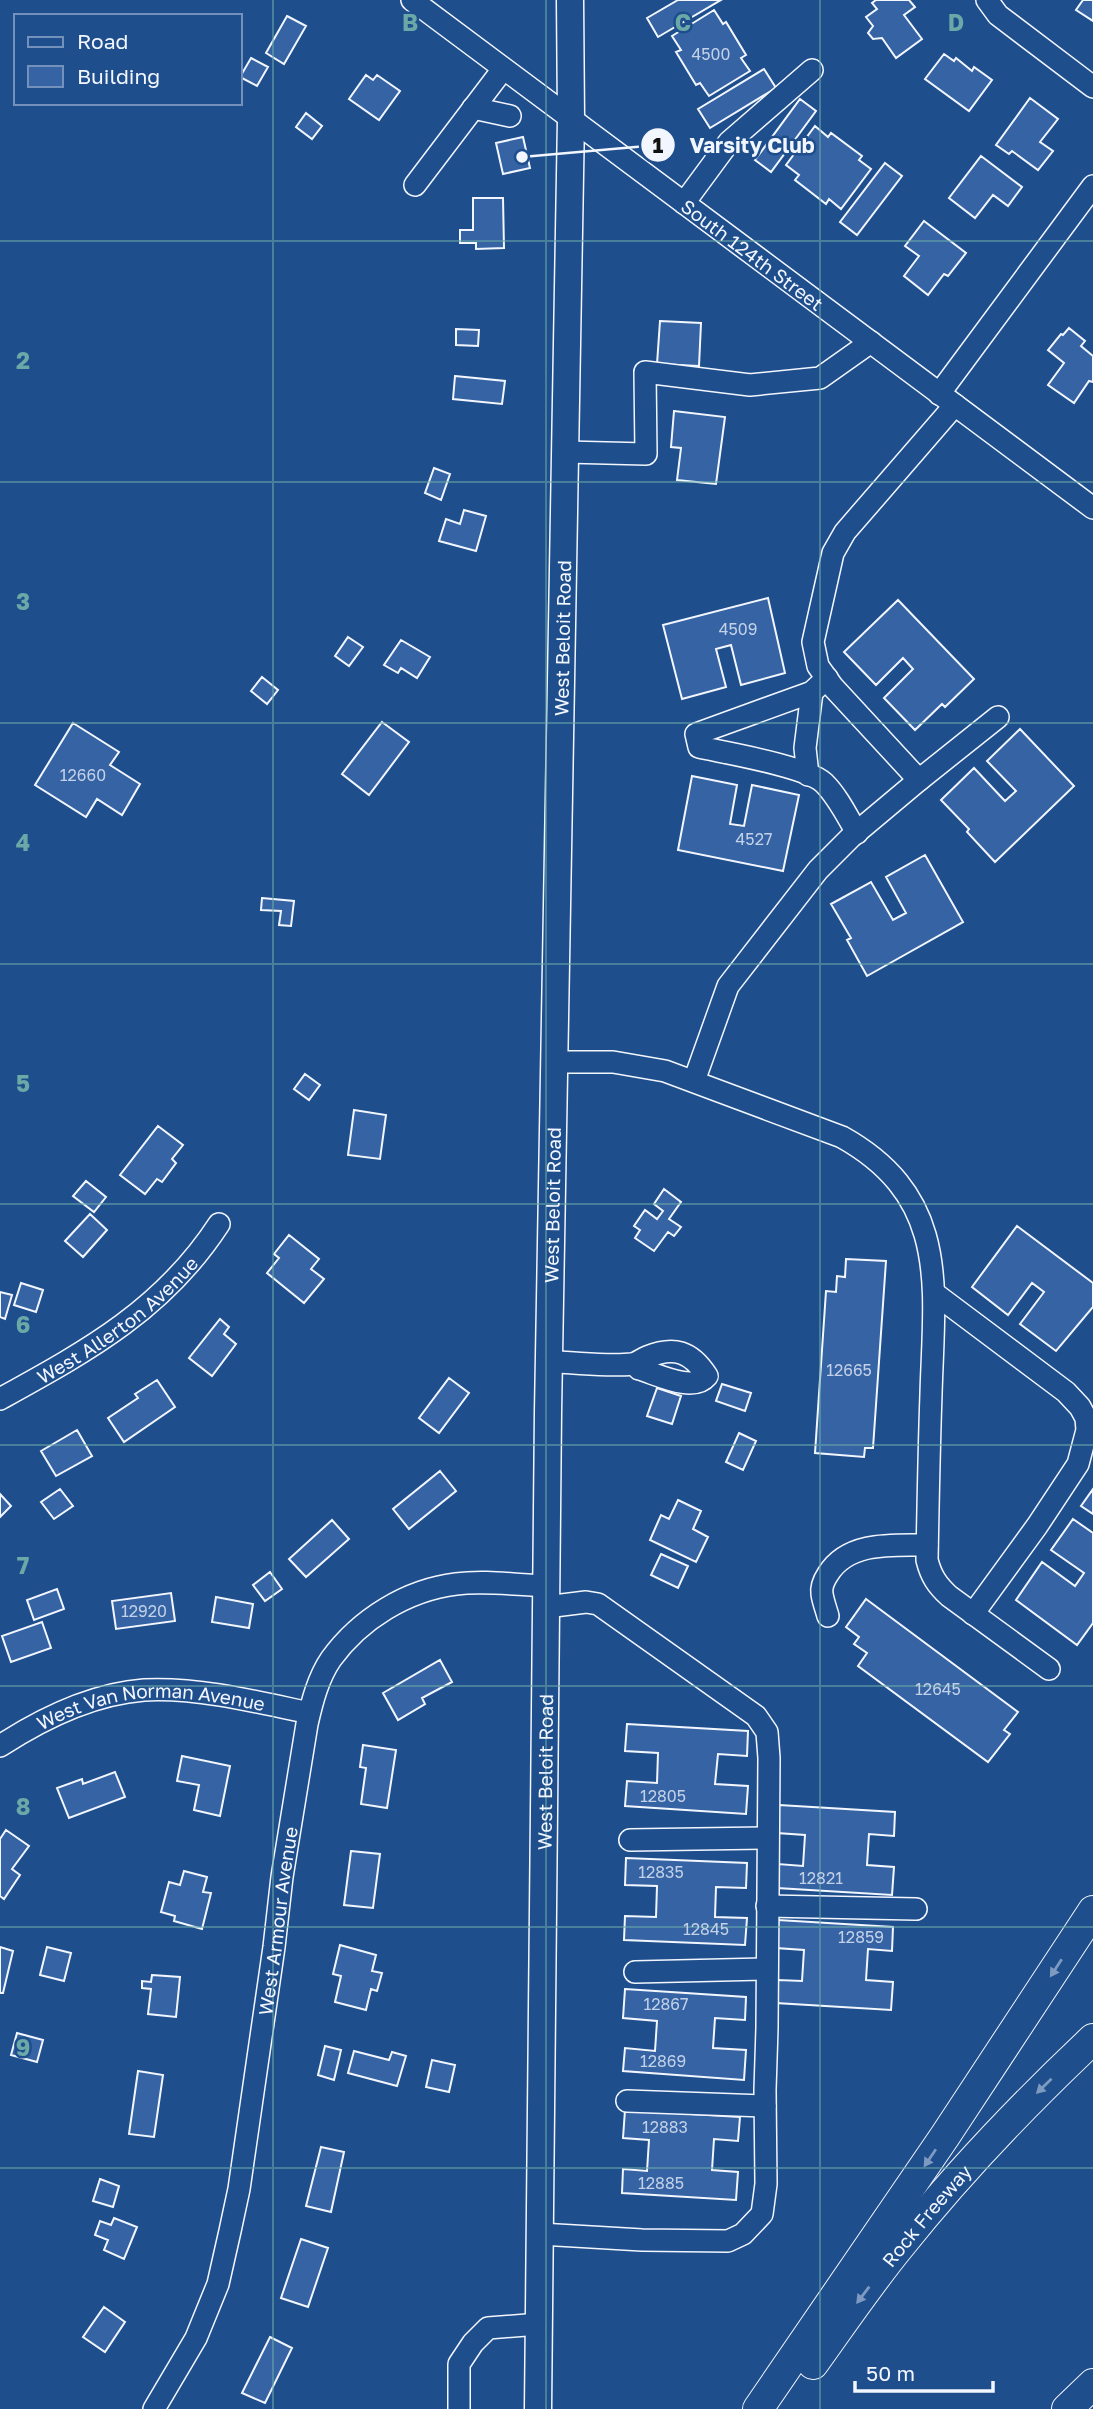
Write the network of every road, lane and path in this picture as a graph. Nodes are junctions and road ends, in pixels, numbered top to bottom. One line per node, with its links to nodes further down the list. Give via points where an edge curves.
1 (412, 0): 4 (street, South 124th Street)
2 (570, 0): 9 (main road, West Beloit Road)
3 (987, 0): 6 (street, via 998,15)
4 (503, 69): 7 (street); 9 (street, South 124th Street)
5 (812, 70): 12 (street, via 729,142)
6 (1093, 87)
7 (473, 108): 8 (street); 10 (street)
8 (510, 116)
9 (571, 120): 12 (street, South 124th Street); 15 (main road, West Beloit Road)
10 (415, 185)
11 (1093, 186): 14 (street)
12 (684, 203): 13 (street, South 124th Street)
13 (871, 342): 14 (street, South 124th Street); 15 (street, via 820,378 750,385 645,372 646,454)
14 (947, 399): 16 (street, South 124th Street); 17 (street, via 833,553 813,642)
15 (566, 452): 22 (main road, West Beloit Road)
16 (1093, 509)
17 (820, 685): 19 (street, via 805,748); 19 (street, via 696,734 699,747); 20 (street)
18 (998, 717): 20 (street)
19 (808, 775): 21 (street, via 822,781)
20 (919, 780): 21 (street)
21 (857, 833): 23 (street, via 818,870 728,986)
22 (555, 1062): 23 (street, via 642,1065); 26 (main road, West Beloit Road)
23 (694, 1081): 25 (street, via 824,1128 861,1147 881,1164 901,1185 926,1232)
24 (219, 1224): 28 (street, West Allerton Avenue, via 149,1305 113,1333)
25 (934, 1293): 29 (street); 31 (street, via 1066,1392 1086,1418 1078,1464)
26 (549, 1362): 27 (street); 30 (main road, West Beloit Road)
27 (634, 1364)
28 (0, 1399)
29 (927, 1545): 31 (street, via 930,1573 937,1584); 32 (street, via 858,1550 834,1564 821,1592)
30 (546, 1596): 34 (street, West Armour Avenue, via 459,1583 391,1605 354,1633 331,1659); 36 (street, West Armour Avenue, via 598,1604 762,1722 768,1740); 46 (main road, West Beloit Road)
31 (973, 1614): 33 (street)
32 (828, 1616)
33 (1049, 1669)
34 (309, 1713): 35 (street, West Van Norman Avenue, via 197,1693 138,1691 60,1713); 50 (street, West Armour Avenue, via 230,2231 218,2284 196,2337)
35 (0, 1746)
36 (767, 1838): 37 (street); 38 (street)
37 (630, 1840)
38 (767, 1906): 39 (street); 41 (street)
39 (916, 1909)
40 (1093, 1911): 53 (highway, one-way to 53)
41 (767, 1969): 42 (street); 45 (street)
42 (635, 1972)
43 (1093, 2039): 54 (highway, Rock Freeway, one-way to 54, via 948,2188 881,2270)
44 (628, 2101): 45 (street)
45 (765, 2106): 46 (street, via 762,2214 743,2234 709,2242)
46 (540, 2234): 47 (main road, West Beloit Road)
47 (539, 2324): 51 (street, via 488,2328 473,2343 459,2364); 52 (main road, West Beloit Road)
48 (1093, 2384): 55 (highway)
49 (1093, 2395): 56 (highway)
50 (154, 2409)
51 (459, 2409)
52 (538, 2409)
53 (758, 2409)
54 (780, 2409)
55 (1067, 2409)
56 (1075, 2409)

